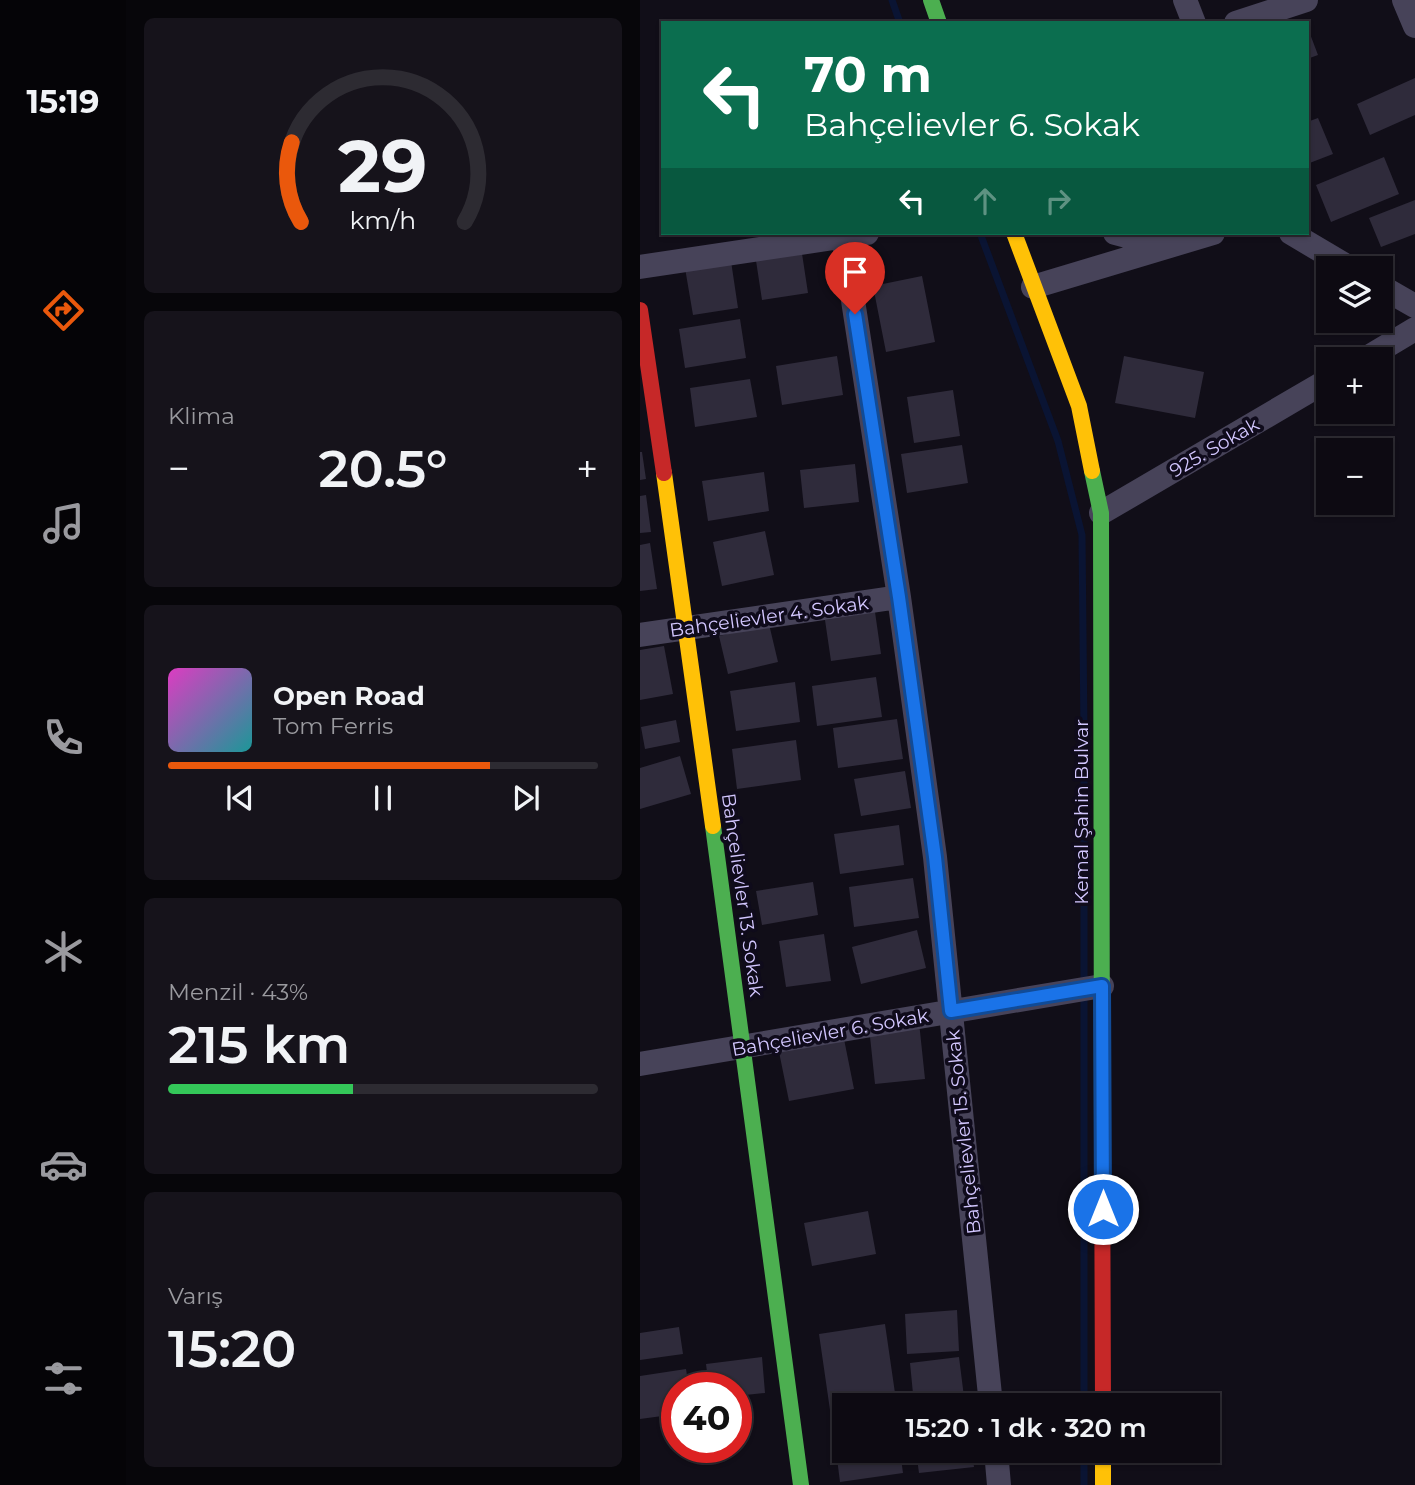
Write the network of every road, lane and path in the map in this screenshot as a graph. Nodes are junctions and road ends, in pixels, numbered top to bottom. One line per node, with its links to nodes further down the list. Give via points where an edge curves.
1 (931, 0): 5 (street)
2 (1185, 0): 6 (street)
3 (1306, 0): 7 (street)
4 (1404, 0): 8 (street)
5 (938, 21)
6 (1193, 21)
7 (1242, 21)
8 (1415, 26)
9 (855, 235): 16 (street); 25 (street, Bahçelievler 15. Sokak)
10 (1015, 235): 17 (street, Kemal Şahin Bulvar)
11 (1123, 235): 14 (street)
12 (1206, 235): 14 (street)
13 (1294, 235): 15 (street)
14 (1165, 246): 17 (street)
15 (1330, 256)
16 (640, 267)
17 (1033, 287): 24 (street, Kemal Şahin Bulvar, via 1079,406)
18 (1393, 293): 19 (street)
19 (1415, 306)
20 (640, 310): 26 (street, Bahçelievler 13. Sokak)
21 (1415, 330): 22 (street)
22 (1385, 347)
23 (1316, 387): 24 (street, 925. Sokak)
24 (1101, 513): 28 (street, Kemal Şahin Bulvar)
25 (899, 597): 26 (street, Bahçelievler 4. Sokak); 29 (street, Bahçelievler 15. Sokak)
26 (686, 627): 27 (street, Bahçelievler 4. Sokak); 30 (street, Bahçelievler 13. Sokak)
27 (640, 635)
28 (1101, 986): 29 (street, Bahçelievler 6. Sokak); 33 (street, Kemal Şahin Bulvar)
29 (951, 1011): 30 (street, Bahçelievler 6. Sokak); 32 (street, Bahçelievler 15. Sokak)
30 (742, 1046): 31 (street, Bahçelievler 6. Sokak); 36 (street, Bahçelievler 13. Sokak)
31 (640, 1064)
32 (990, 1393)
33 (1103, 1393)
34 (997, 1463): 37 (street)
35 (1103, 1463): 38 (street)
36 (801, 1485)
37 (999, 1485)
38 (1103, 1485)

